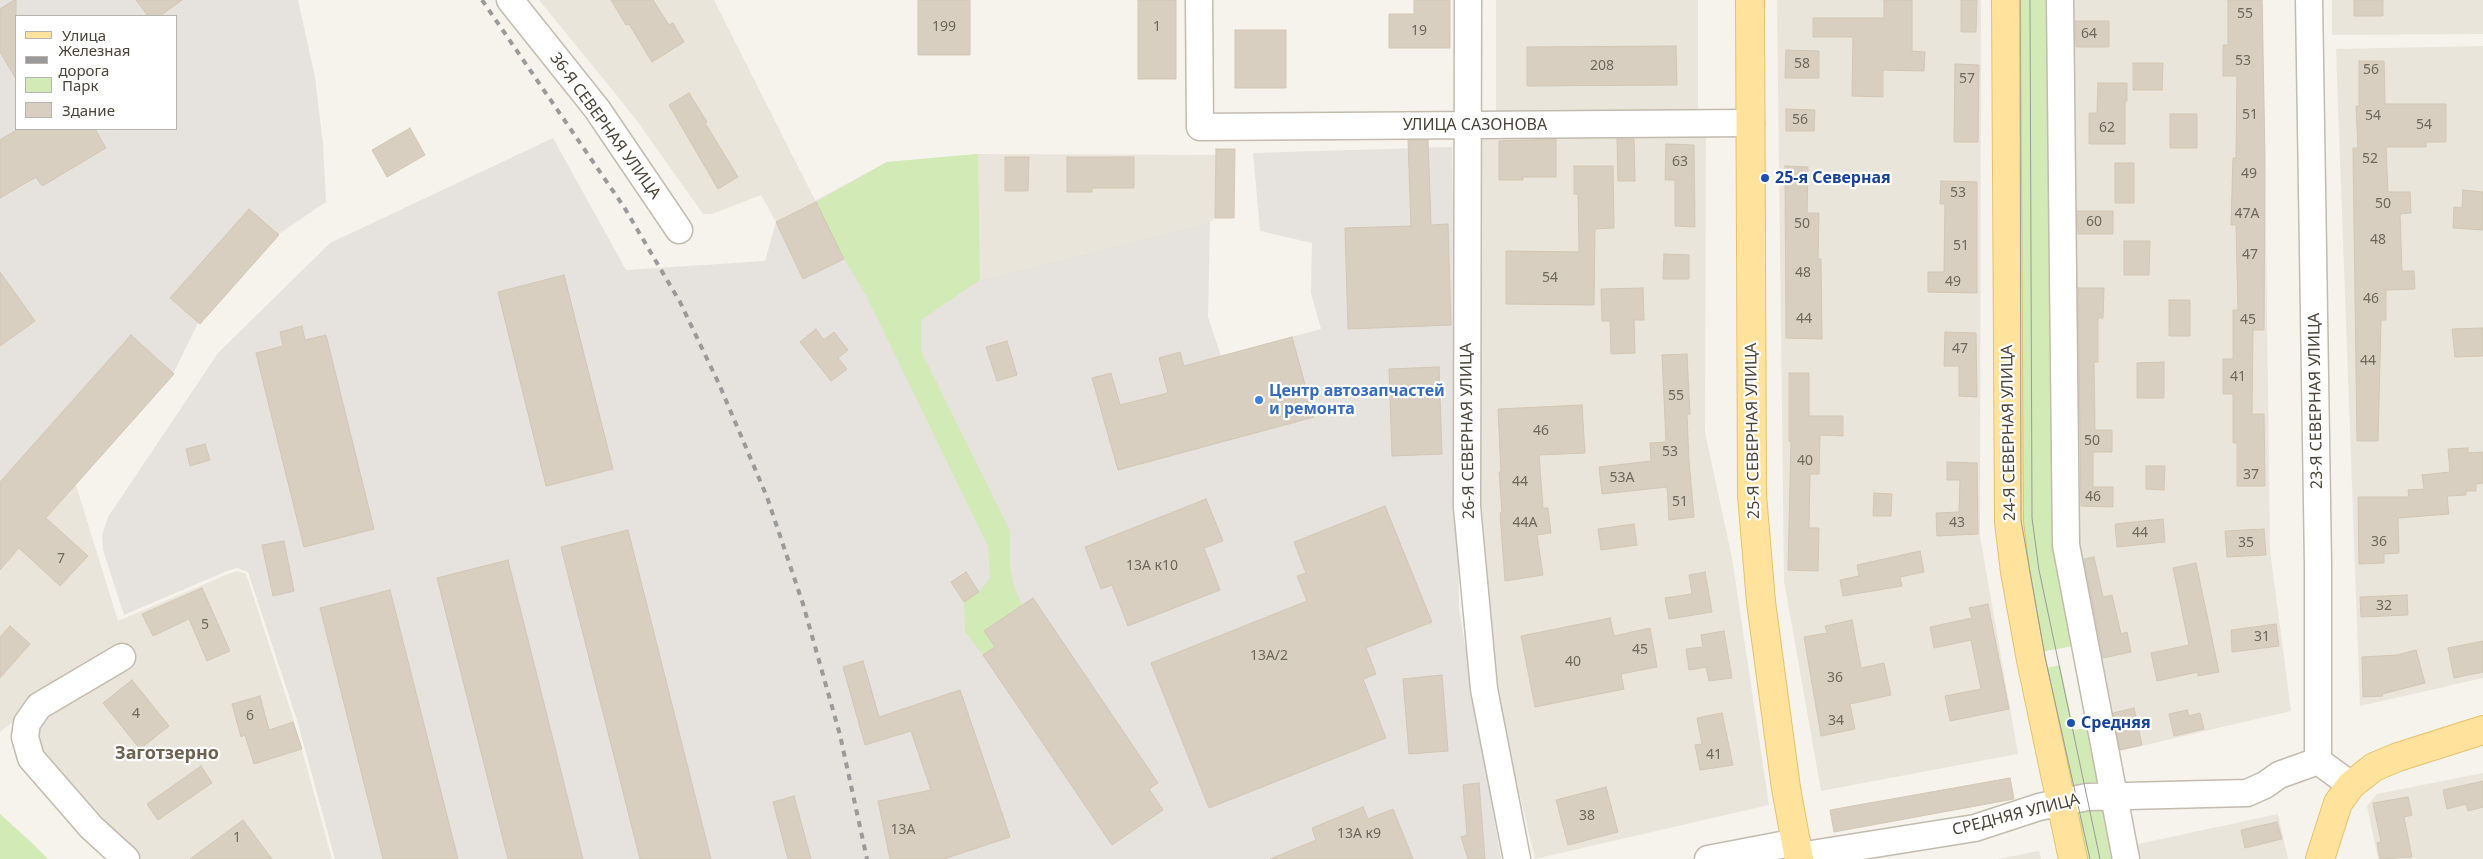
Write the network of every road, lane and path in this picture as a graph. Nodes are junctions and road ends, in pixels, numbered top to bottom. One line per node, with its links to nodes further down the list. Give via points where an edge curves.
1 (510, 0): 10 (street, 36-Я СЕВЕРНАЯ УЛИЦА, via 597,109)
2 (1199, 0): 9 (street, УЛИЦА САЗОНОВА, via 1200,127)
3 (1468, 0): 9 (street, 26-Я СЕВЕРНАЯ УЛИЦА)
4 (1750, 0): 8 (main road, 25-Я СЕВЕРНАЯ УЛИЦА)
5 (2006, 0): 16 (main road, 24-Я СЕВЕРНАЯ УЛИЦА, via 2010,522 2015,572 2031,660)
6 (2060, 0): 15 (street, via 2066,545)
7 (2309, 0): 13 (street, 23-Я СЕВЕРНАЯ УЛИЦА)
8 (1751, 123): 9 (street, УЛИЦА САЗОНОВА); 17 (main road, 25-Я СЕВЕРНАЯ УЛИЦА, via 1752,495 1761,602 1786,788)
9 (1468, 125): 19 (street, 26-Я СЕВЕРНАЯ УЛИЦА, via 1467,507 1484,689)
10 (679, 230)
11 (122, 656): 18 (street, via 39,706 27,723 25,737 31,758 91,827)
12 (2483, 730): 14 (main road, via 2374,767)
13 (2318, 762): 14 (street); 15 (street, СРЕДНЯЯ УЛИЦА, via 2279,775 2247,793)
14 (2351, 785): 23 (main road, via 2338,803)
15 (2114, 797): 16 (street, СРЕДНЯЯ УЛИЦА); 22 (street)
16 (2061, 801): 17 (street, СРЕДНЯЯ УЛИЦА, via 1975,828); 21 (main road, 24-Я СЕВЕРНАЯ УЛИЦА)
17 (1798, 852): 20 (street, СРЕДНЯЯ УЛИЦА)
18 (126, 859)
19 (1517, 859)
20 (1708, 859)
21 (2073, 859)
22 (2126, 859)
23 (2320, 859)

